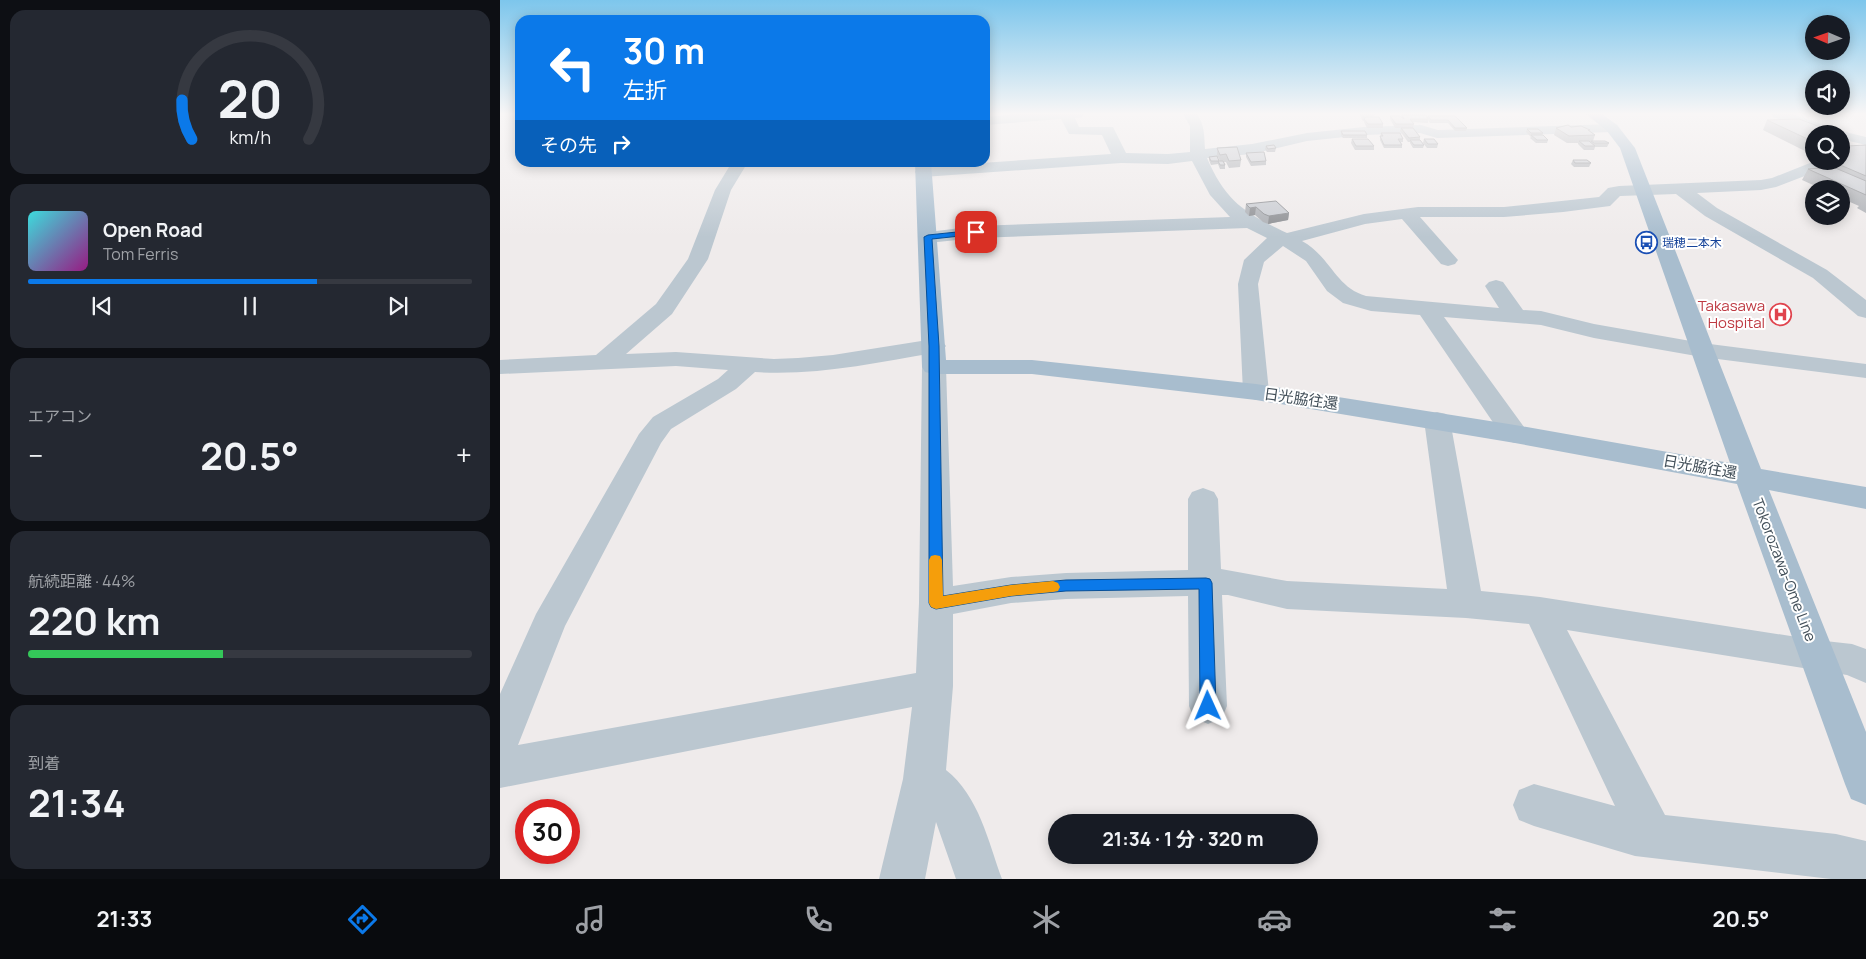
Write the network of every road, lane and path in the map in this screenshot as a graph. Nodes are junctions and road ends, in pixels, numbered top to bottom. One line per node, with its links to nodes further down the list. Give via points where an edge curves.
1 (1119, 155): 4 (street)
2 (1198, 155): 4 (street, via 1168,159); 12 (street, via 1220,198)
3 (1630, 155): 10 (main road, Tokorozawa-Ome Line)
4 (1121, 158): 5 (street)
5 (990, 164)
6 (737, 167): 22 (street, via 723,190 698,259 664,309)
7 (923, 167): 13 (main road)
8 (1811, 170): 9 (street, via 1776,182 1745,187)
9 (1681, 189): 10 (street); 18 (street, via 1711,212 1820,274)
10 (1644, 190): 11 (street, via 1614,192 1604,202 1564,207); 20 (main road, Tokorozawa-Ome Line)
11 (1407, 214): 14 (street, via 1364,219); 15 (street)
12 (1252, 222): 13 (street, via 976,232); 14 (street)
13 (928, 237): 21 (main road)
14 (1284, 240): 17 (street, via 1316,259 1345,295 1371,304); 27 (street, via 1274,242 1254,260 1248,284)
15 (1448, 260)
16 (1496, 286): 19 (street)
17 (1427, 309): 19 (street); 29 (street)
18 (1866, 311)
19 (1515, 315): 20 (street)
20 (1702, 350): 25 (street); 30 (main road, Tokorozawa-Ome Line)
21 (934, 356): 23 (street, via 774,366); 27 (main road, 日光脇往還); 34 (street)
22 (604, 361): 23 (street, via 676,359); 24 (street)
23 (749, 364): 41 (street, via 727,384 662,423 649,440 548,624)
24 (511, 366): 26 (street)
25 (1866, 371)
26 (500, 387)
27 (1256, 392): 28 (main road, 日光脇往還)
28 (1438, 420): 29 (main road, 日光脇往還); 35 (street)
29 (1515, 434): 30 (main road, 日光脇往還)
30 (1749, 476): 31 (main road, 日光脇往還); 37 (main road, Tokorozawa-Ome Line)
31 (1866, 498)
32 (1203, 499): 33 (street)
33 (1206, 583): 34 (street, via 1011,590); 35 (street, via 1228,582 1287,595); 40 (street)
34 (936, 603): 39 (street)
35 (1466, 604): 36 (street)
36 (1540, 611): 37 (street); 46 (street)
37 (1816, 656): 38 (street, via 1852,660); 44 (main road, Tokorozawa-Ome Line)
38 (1866, 667)
39 (934, 686): 42 (street); 43 (street)
40 (1208, 706)
41 (500, 740)
42 (500, 768)
43 (924, 778): 48 (street); 49 (street, via 956,812)
44 (1866, 784)
45 (1534, 805): 46 (street)
46 (1652, 836): 47 (street, via 1836,857)
47 (1866, 864)
48 (902, 879)
49 (979, 879)

